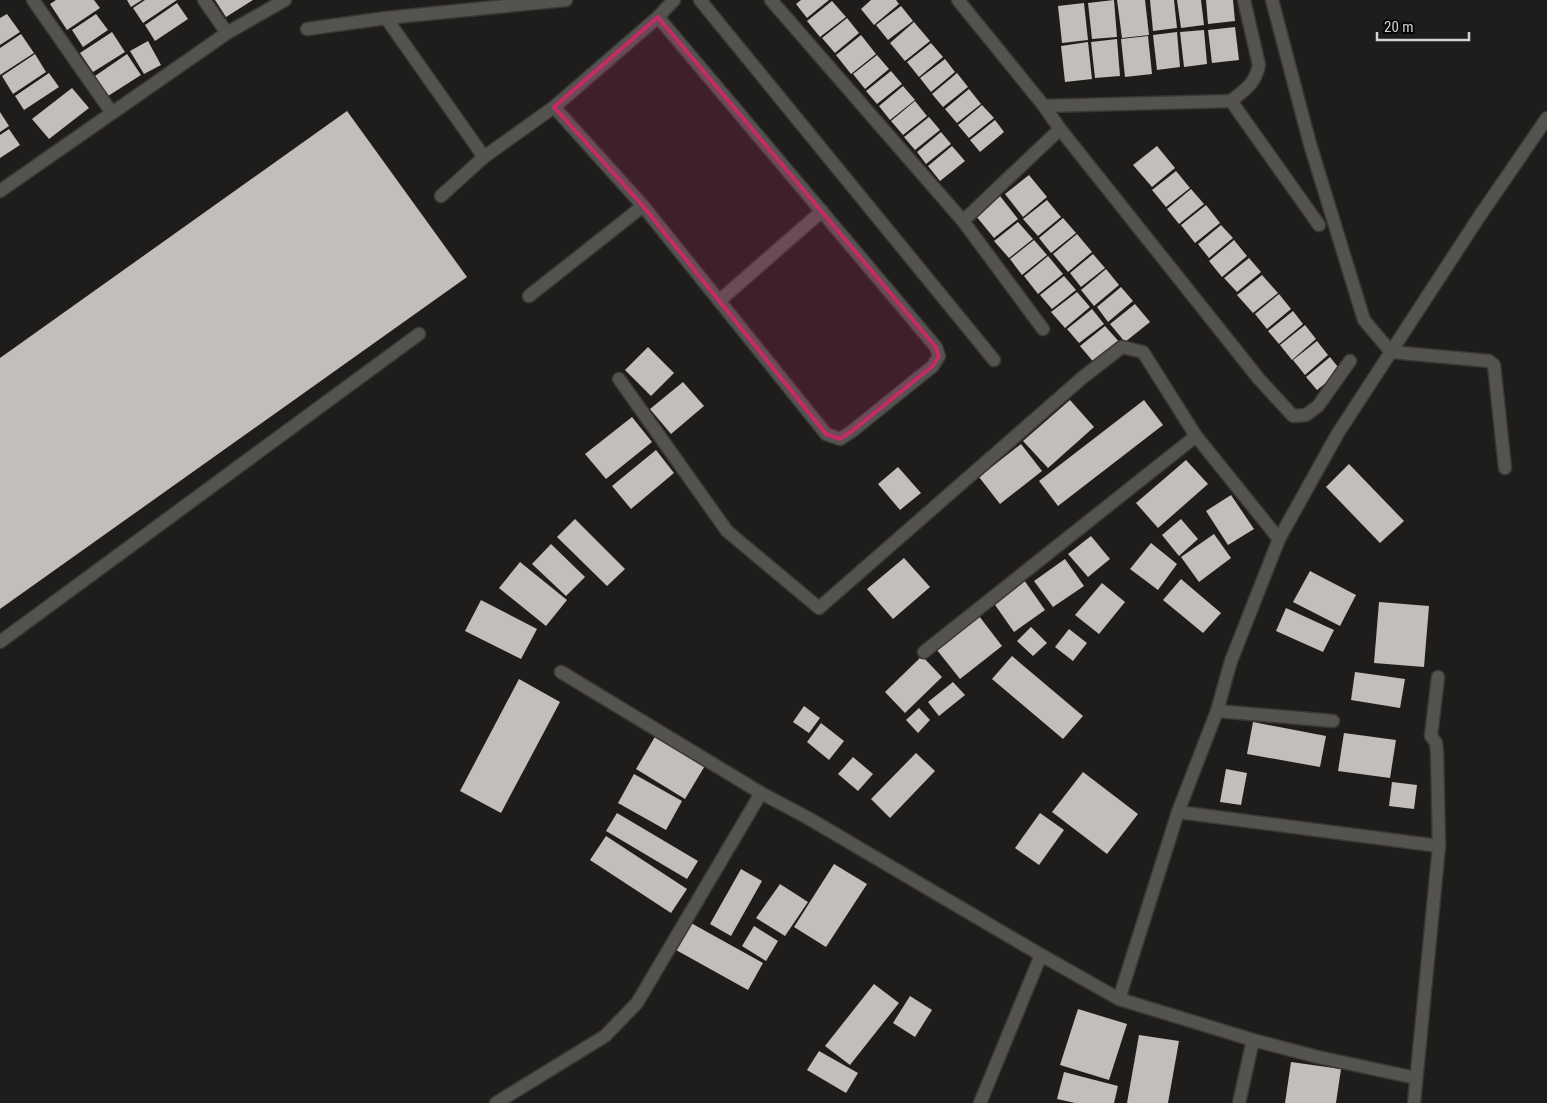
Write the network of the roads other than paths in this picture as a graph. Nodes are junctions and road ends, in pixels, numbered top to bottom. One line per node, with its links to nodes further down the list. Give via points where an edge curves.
1 (33, 0): 19 (street)
2 (204, 0): 15 (street)
3 (285, 0): 15 (street)
4 (566, 0): 11 (street)
5 (674, 0): 12 (street)
6 (700, 0): 34 (street)
7 (771, 0): 27 (street)
8 (958, 0): 17 (street)
9 (1244, 0): 16 (street, via 1259,65 1252,83)
10 (1272, 0): 33 (street, via 1310,144 1364,320)
11 (488, 4): 13 (street)
12 (658, 17): 18 (street); 26 (street)
13 (386, 18): 14 (street); 22 (street)
14 (307, 29)
15 (227, 33): 19 (street)
16 (1231, 101): 17 (street); 28 (street)
17 (1044, 106): 21 (street)
18 (554, 107): 22 (street); 25 (street)
19 (112, 113): 23 (street)
20 (1547, 118): 33 (street)
21 (1060, 129): 27 (street); 35 (street, via 1259,379 1293,416 1306,415 1318,406)
22 (484, 157): 24 (street)
23 (0, 191)
24 (441, 196)
25 (642, 206): 29 (street); 30 (street)
26 (822, 211): 30 (street); 30 (street, via 936,347 938,356 933,366 851,432 840,438 826,434)
27 (962, 221): 31 (street)
28 (1319, 225)
29 (529, 296)
30 (719, 301)
31 (1043, 329)
32 (419, 334): 40 (street)
33 (1390, 352): 38 (street, via 1489,361 1494,365); 39 (street, via 1338,433)
34 (994, 360)
35 (1350, 361)
36 (619, 379): 37 (street, via 728,531 819,608 1082,378 1122,347 1143,352)
37 (1196, 436): 39 (street); 41 (street)
38 (1505, 468)
39 (1279, 539): 44 (street, via 1231,661)
40 (0, 642)
41 (924, 652)
42 (560, 672): 46 (street)
43 (1438, 677): 48 (street, via 1431,736 1437,753)
44 (1217, 711): 45 (street); 47 (street)
45 (1333, 721)
46 (761, 793): 49 (street); 53 (street, via 637,1003 605,1036)
47 (1178, 812): 48 (street); 50 (street)
48 (1440, 846): 52 (street)
49 (1041, 955): 50 (street); 54 (street)
50 (1118, 999): 51 (street)
51 (1253, 1040): 52 (street); 55 (street)
52 (1416, 1078): 56 (street)
53 (496, 1103)
54 (980, 1103)
55 (1238, 1103)
56 (1414, 1103)

